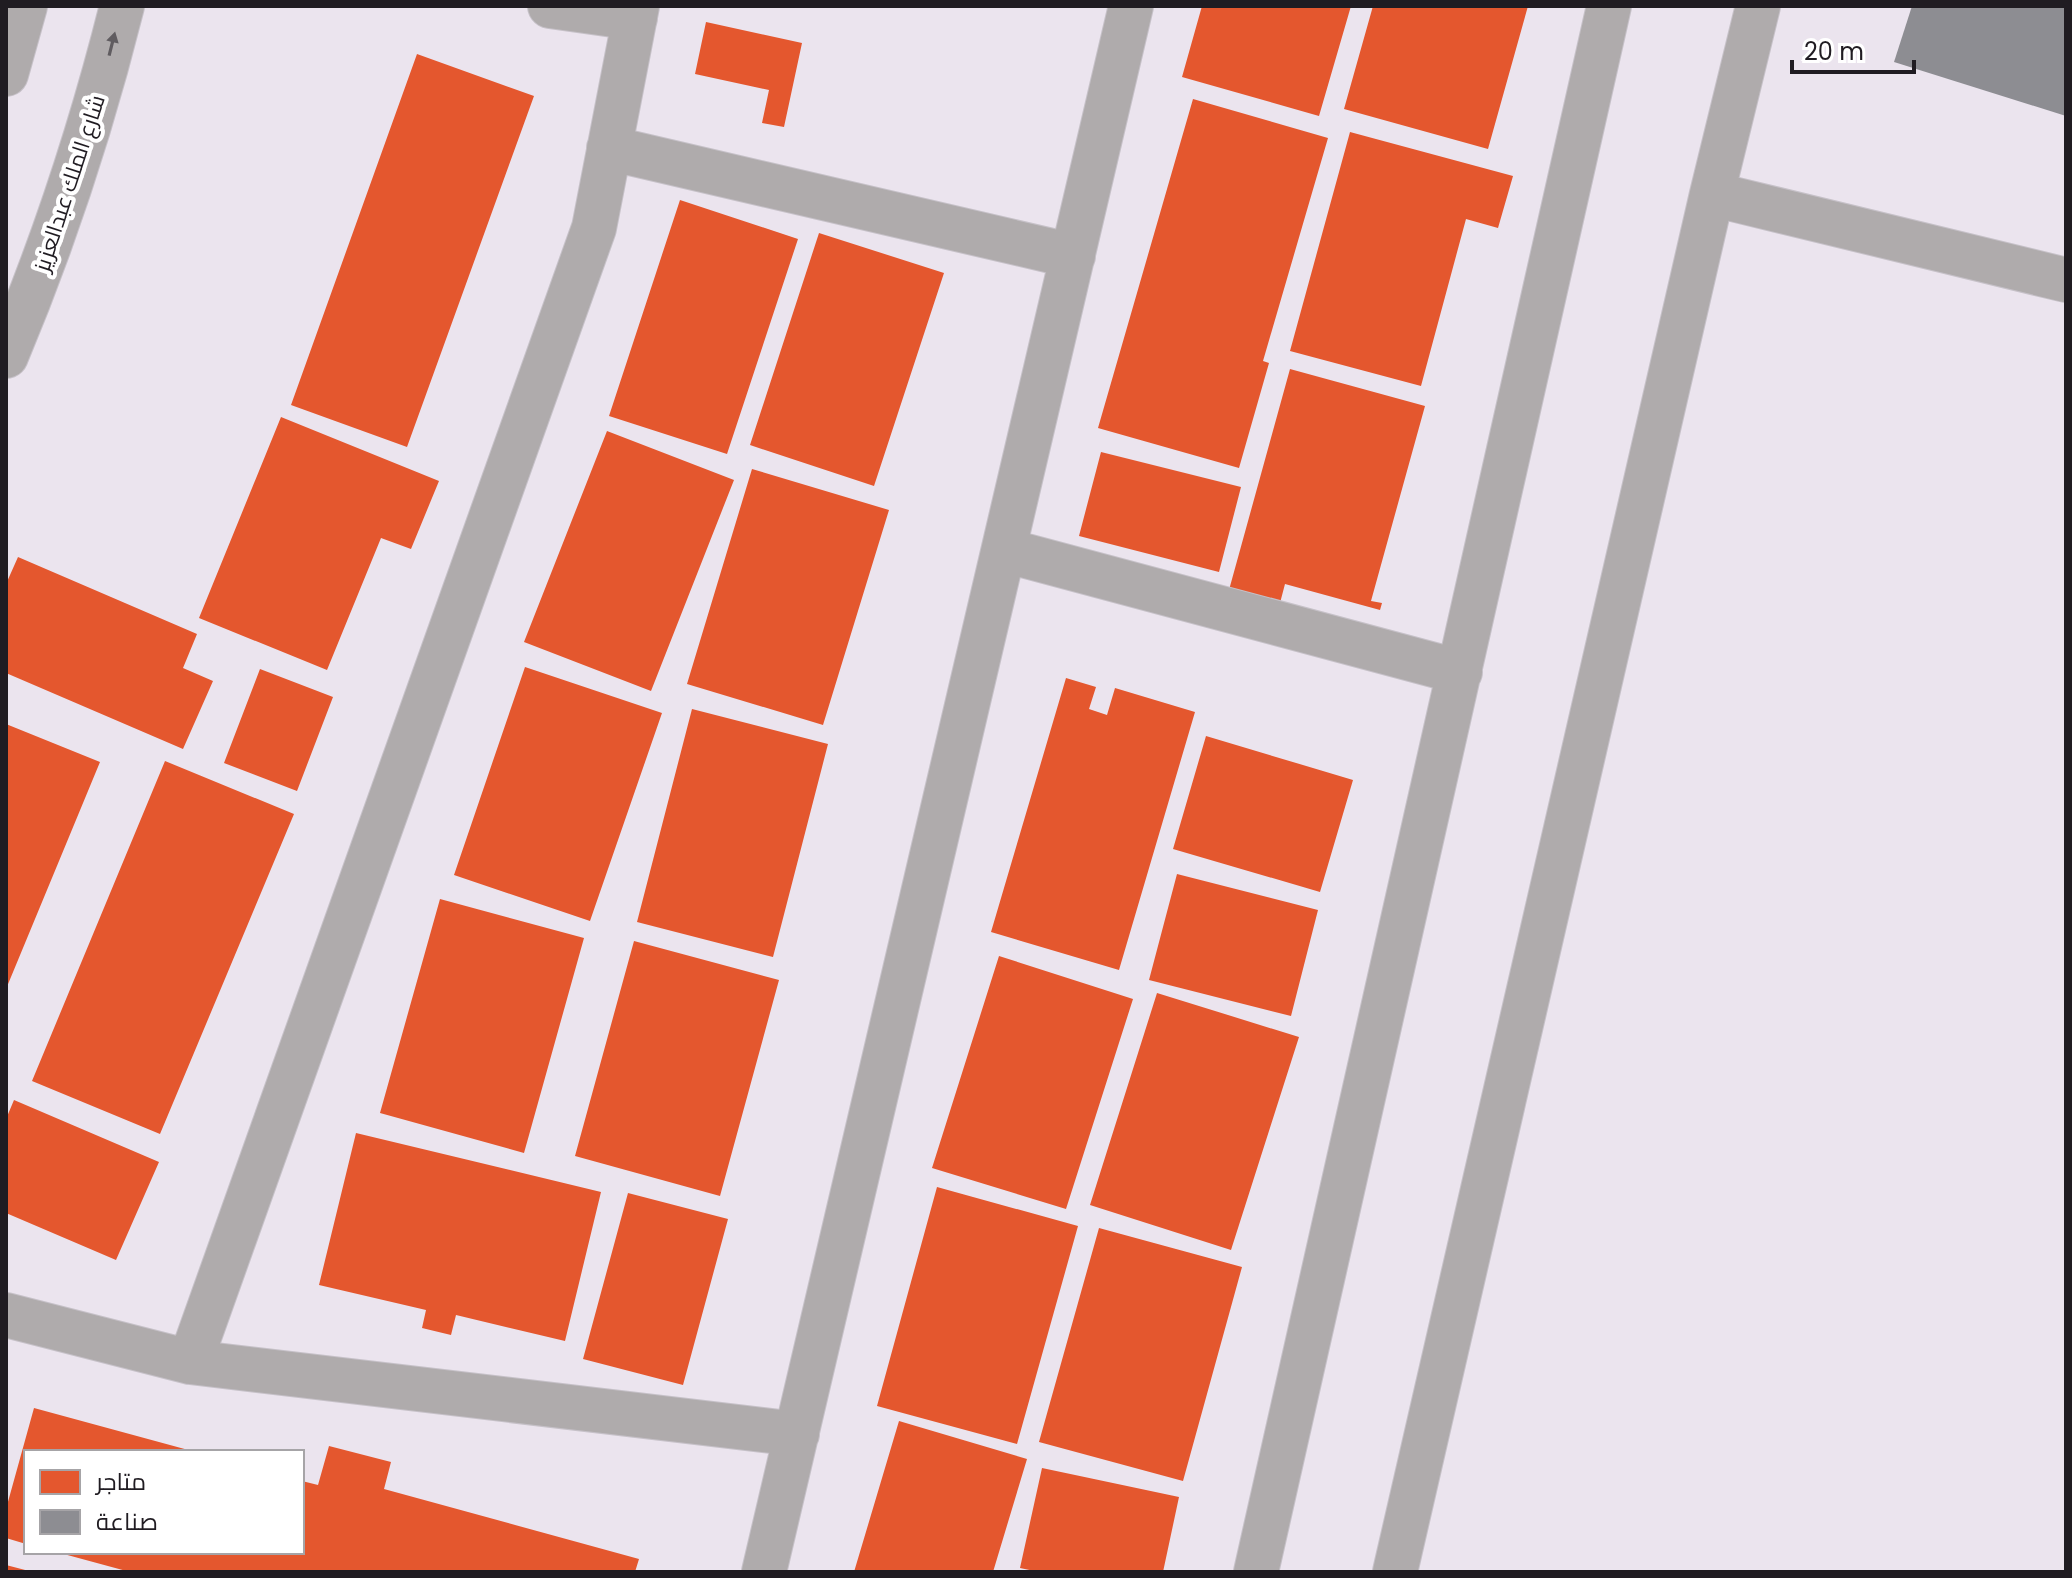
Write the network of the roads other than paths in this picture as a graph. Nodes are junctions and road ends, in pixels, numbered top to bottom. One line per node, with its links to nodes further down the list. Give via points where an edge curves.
1 (25, 6): 8 (street)
2 (122, 6): 13 (street, شارع الملك عبدالعزيز, one-way to 2, via 69,192)
3 (550, 6): 7 (street)
4 (1131, 6): 11 (street)
5 (1609, 6): 15 (street)
6 (1758, 6): 10 (street)
7 (636, 12): 9 (street)
8 (6, 74)
9 (609, 148): 11 (street); 17 (street, via 594,228)
10 (1712, 194): 12 (street); 21 (street)
11 (1073, 256): 14 (street)
12 (2066, 280)
13 (6, 356)
14 (1004, 550): 15 (street); 18 (street)
15 (1460, 672): 20 (street)
16 (6, 1315): 17 (street)
17 (190, 1362): 18 (street)
18 (797, 1434): 19 (street)
19 (764, 1572)
20 (1256, 1572)
21 (1395, 1572)

